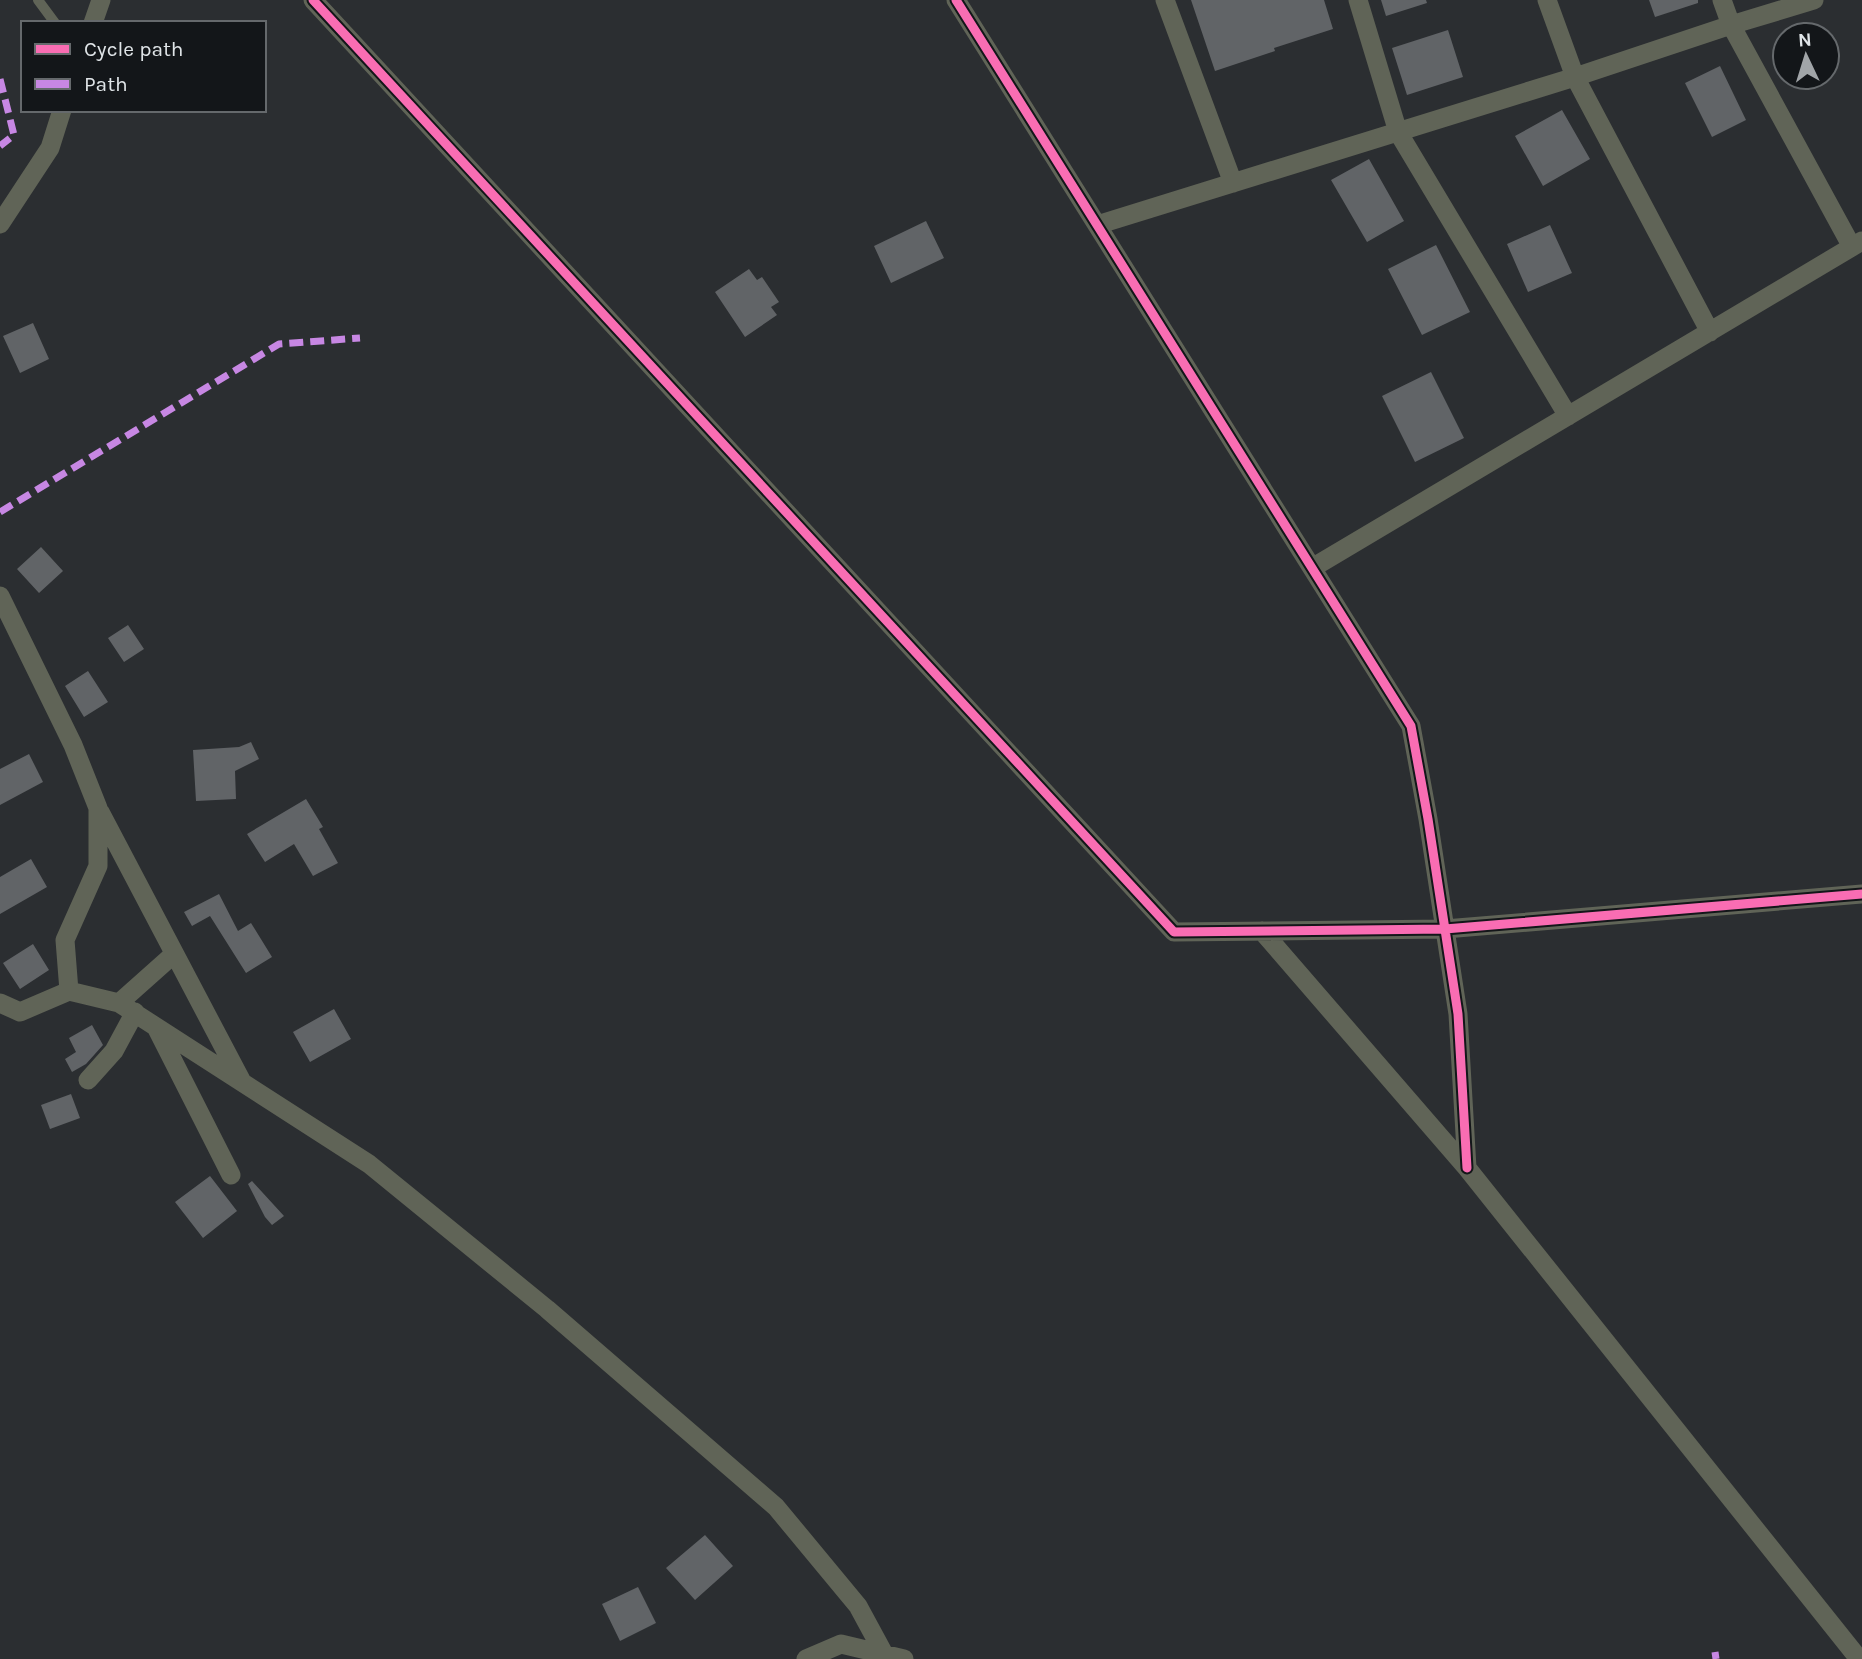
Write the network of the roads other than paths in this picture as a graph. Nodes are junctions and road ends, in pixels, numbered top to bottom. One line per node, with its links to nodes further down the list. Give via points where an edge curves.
1 (38, 0): 10 (lane)
2 (101, 0): 11 (street)
3 (313, 0): 27 (street, via 1174,932)
4 (956, 0): 18 (street)
5 (1165, 0): 16 (street)
6 (1358, 0): 15 (street)
7 (1547, 0): 13 (street)
8 (1722, 0): 12 (street)
9 (1814, 0): 12 (street)
10 (54, 21)
11 (94, 21)
12 (1731, 25): 13 (street); 19 (street)
13 (1575, 77): 15 (street); 20 (street)
14 (61, 112): 17 (street, via 50,148)
15 (1398, 132): 16 (street); 21 (street)
16 (1233, 183): 18 (street)
17 (0, 224)
18 (1097, 225): 22 (street)
19 (1857, 244): 20 (street)
20 (1710, 332): 21 (street)
21 (1567, 416): 22 (street)
22 (1312, 568): 26 (street, via 1411,726)
23 (0, 596): 24 (street, via 73,745)
24 (98, 808): 28 (street); 29 (street, via 98,866 65,940)
25 (1862, 894): 26 (street)
26 (1445, 929): 27 (street); 35 (street, via 1458,1014)
27 (1262, 931): 35 (street)
28 (174, 954): 31 (street); 34 (street)
29 (69, 990): 30 (street, via 20,1012); 31 (street)
30 (0, 1003)
31 (127, 1008): 32 (street); 33 (street, via 114,1051)
32 (156, 1026): 34 (street); 36 (street)
33 (88, 1080)
34 (242, 1082): 37 (street, via 369,1164 547,1309 776,1507 858,1606)
35 (1467, 1168): 40 (street)
36 (231, 1175)
37 (884, 1654): 38 (street, via 841,1644); 39 (street)
38 (806, 1659)
39 (904, 1659)
40 (1859, 1659)

